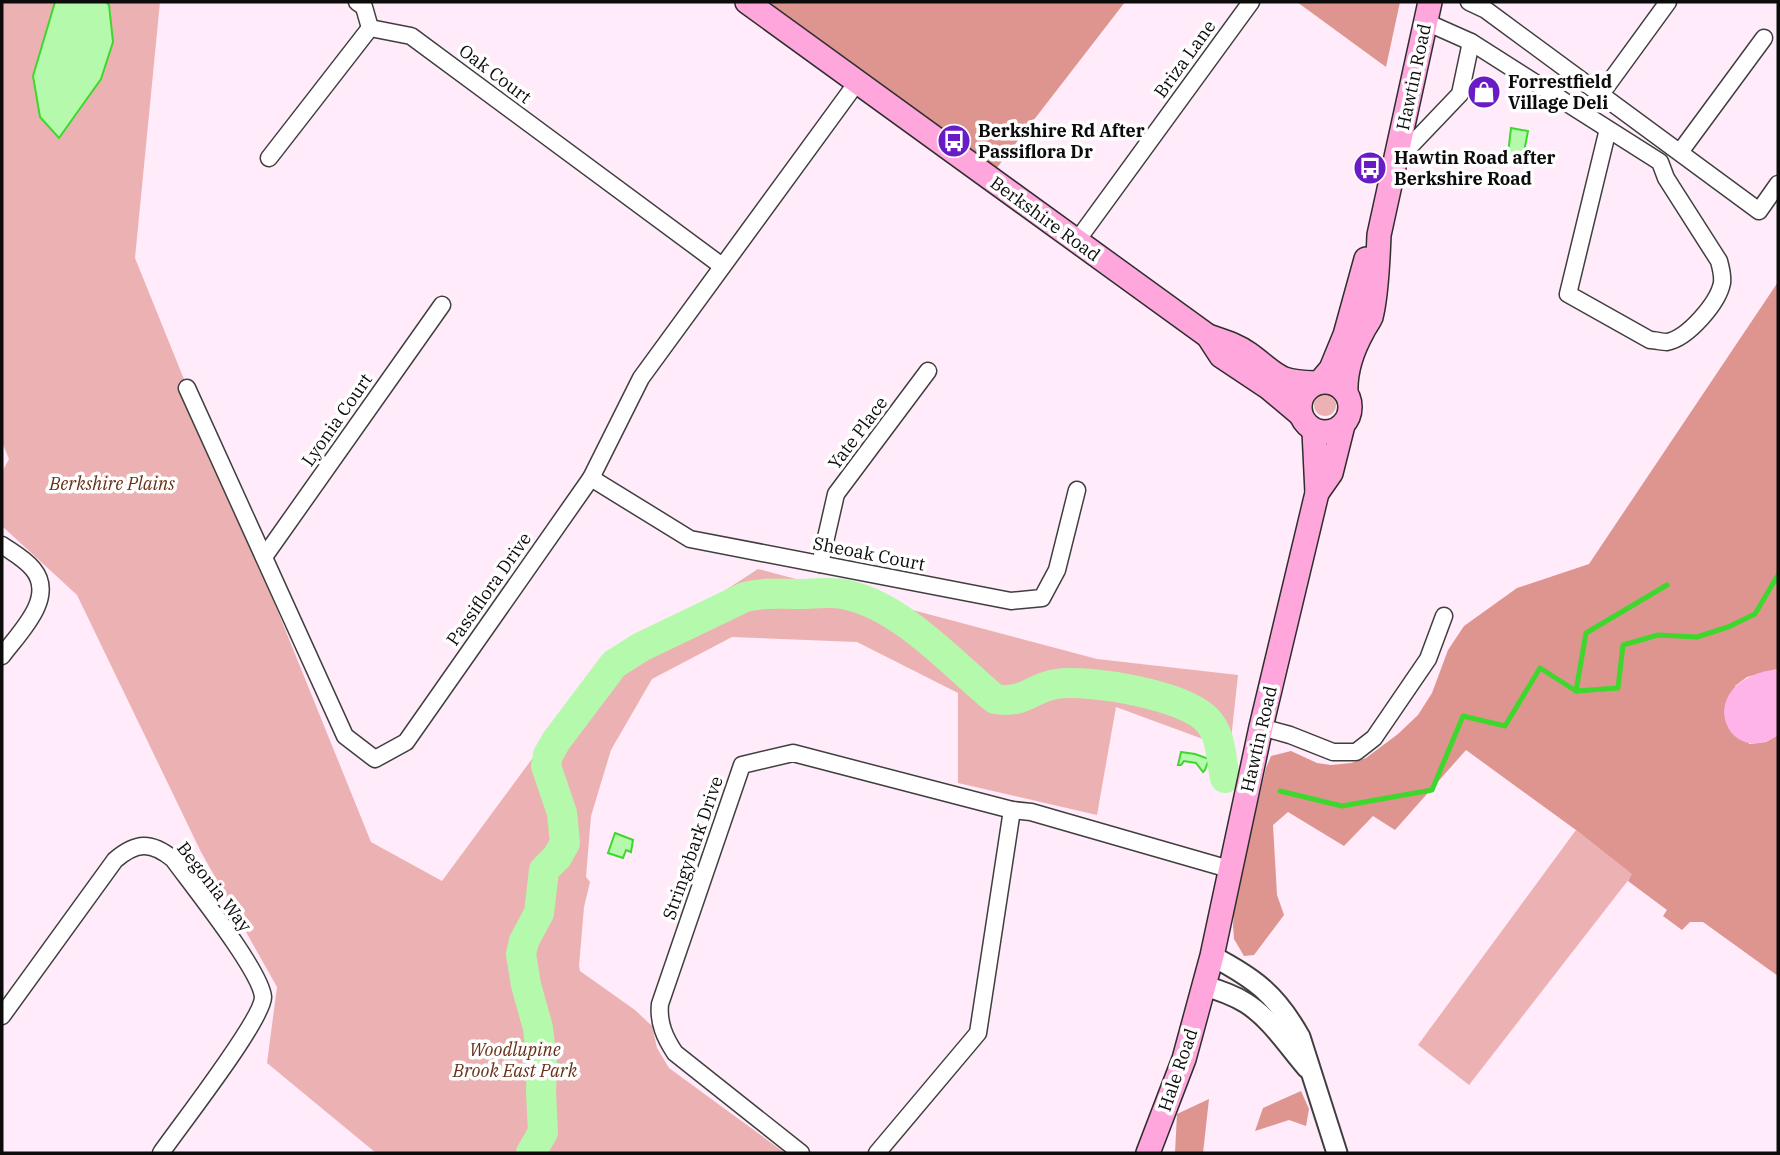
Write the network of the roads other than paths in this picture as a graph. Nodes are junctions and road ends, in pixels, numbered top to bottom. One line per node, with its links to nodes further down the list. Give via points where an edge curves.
1 (357, 2): 8 (street, via 364,7)
2 (747, 2): 11 (main road, Berkshire Road)
3 (1251, 2): 19 (street, Briza Lane)
4 (1469, 2): 6 (street)
5 (1668, 2): 12 (street)
6 (1488, 6): 12 (street)
7 (1428, 12): 10 (street); 16 (main road, Hawtin Road)
8 (370, 28): 15 (street); 20 (street, Oak Court, via 411,36)
9 (1764, 38): 14 (street)
10 (1471, 42): 13 (street); 16 (street, via 1460,94)
11 (858, 81): 19 (main road, Berkshire Road); 20 (street, Passiflora Drive)
12 (1601, 94): 14 (street)
13 (1608, 129): 13 (street, via 1660,163 1723,273 1707,312 1682,336 1666,342 1650,340 1568,294)
14 (1680, 152): 17 (street, via 1759,211)
15 (269, 158)
16 (1395, 163): 18 (main road, Hawtin Road)
17 (1778, 184)
18 (1379, 235): 24 (main road, Hawtin Road, via 1363,265 1331,369); 26 (main road, Hawtin Road, via 1371,317 1350,362)
19 (1076, 242): 22 (main road, Berkshire Road)
20 (722, 266): 29 (street, Passiflora Drive, via 641,378)
21 (442, 305): 33 (street, Lyonia Court)
22 (1209, 336): 24 (main road, Berkshire Road, via 1239,347 1280,378); 27 (main road, Berkshire Road, via 1221,356 1269,388)
23 (928, 371): 34 (street, Yate Place, via 836,494)
24 (1318, 383): 26 (main road, via 1335,384); 27 (main road, via 1301,399)
25 (187, 388): 33 (street, Passiflora Drive)
26 (1346, 393): 28 (main road, via 1350,410)
27 (1307, 422): 28 (main road, via 1329,433); 31 (main road, Hawtin Road)
28 (1343, 425): 31 (main road, Hawtin Road, via 1331,473)
29 (591, 478): 33 (street, Passiflora Drive, via 406,742 374,759 345,736); 34 (street, Sheoak Court, via 690,539)
30 (1077, 490): 34 (street, Sheoak Court, via 1057,570 1042,598 1011,601)
31 (1317, 493): 37 (main road, Hawtin Road)
32 (2, 545): 36 (street, via 31,566 41,589 32,616)
33 (264, 557)
34 (820, 564)
35 (1444, 616): 37 (street, via 1428,659 1374,738 1356,751 1333,752)
36 (2, 656)
37 (1261, 727): 39 (main road, Hawtin Road)
38 (1012, 810): 39 (street, Stringybark Drive); 45 (street, Stringybark Drive, via 793,753 742,765 659,1014 675,1053); 46 (street, via 978,1032)
39 (1229, 869): 40 (main road, Hawtin Road)
40 (1212, 956): 41 (main road, Hawtin Road); 43 (street, via 1248,975 1280,1006 1300,1037)
41 (1204, 986): 43 (street, via 1247,1003); 47 (main road, Hale Road, via 1184,1059)
42 (2, 1016): 44 (street, Begonia Way, via 128,848 145,845 161,849 173,859 254,971 263,998 254,1024)
43 (1310, 1071): 48 (street)
44 (160, 1153)
45 (801, 1153)
46 (877, 1153)
47 (1148, 1153)
48 (1337, 1153)

